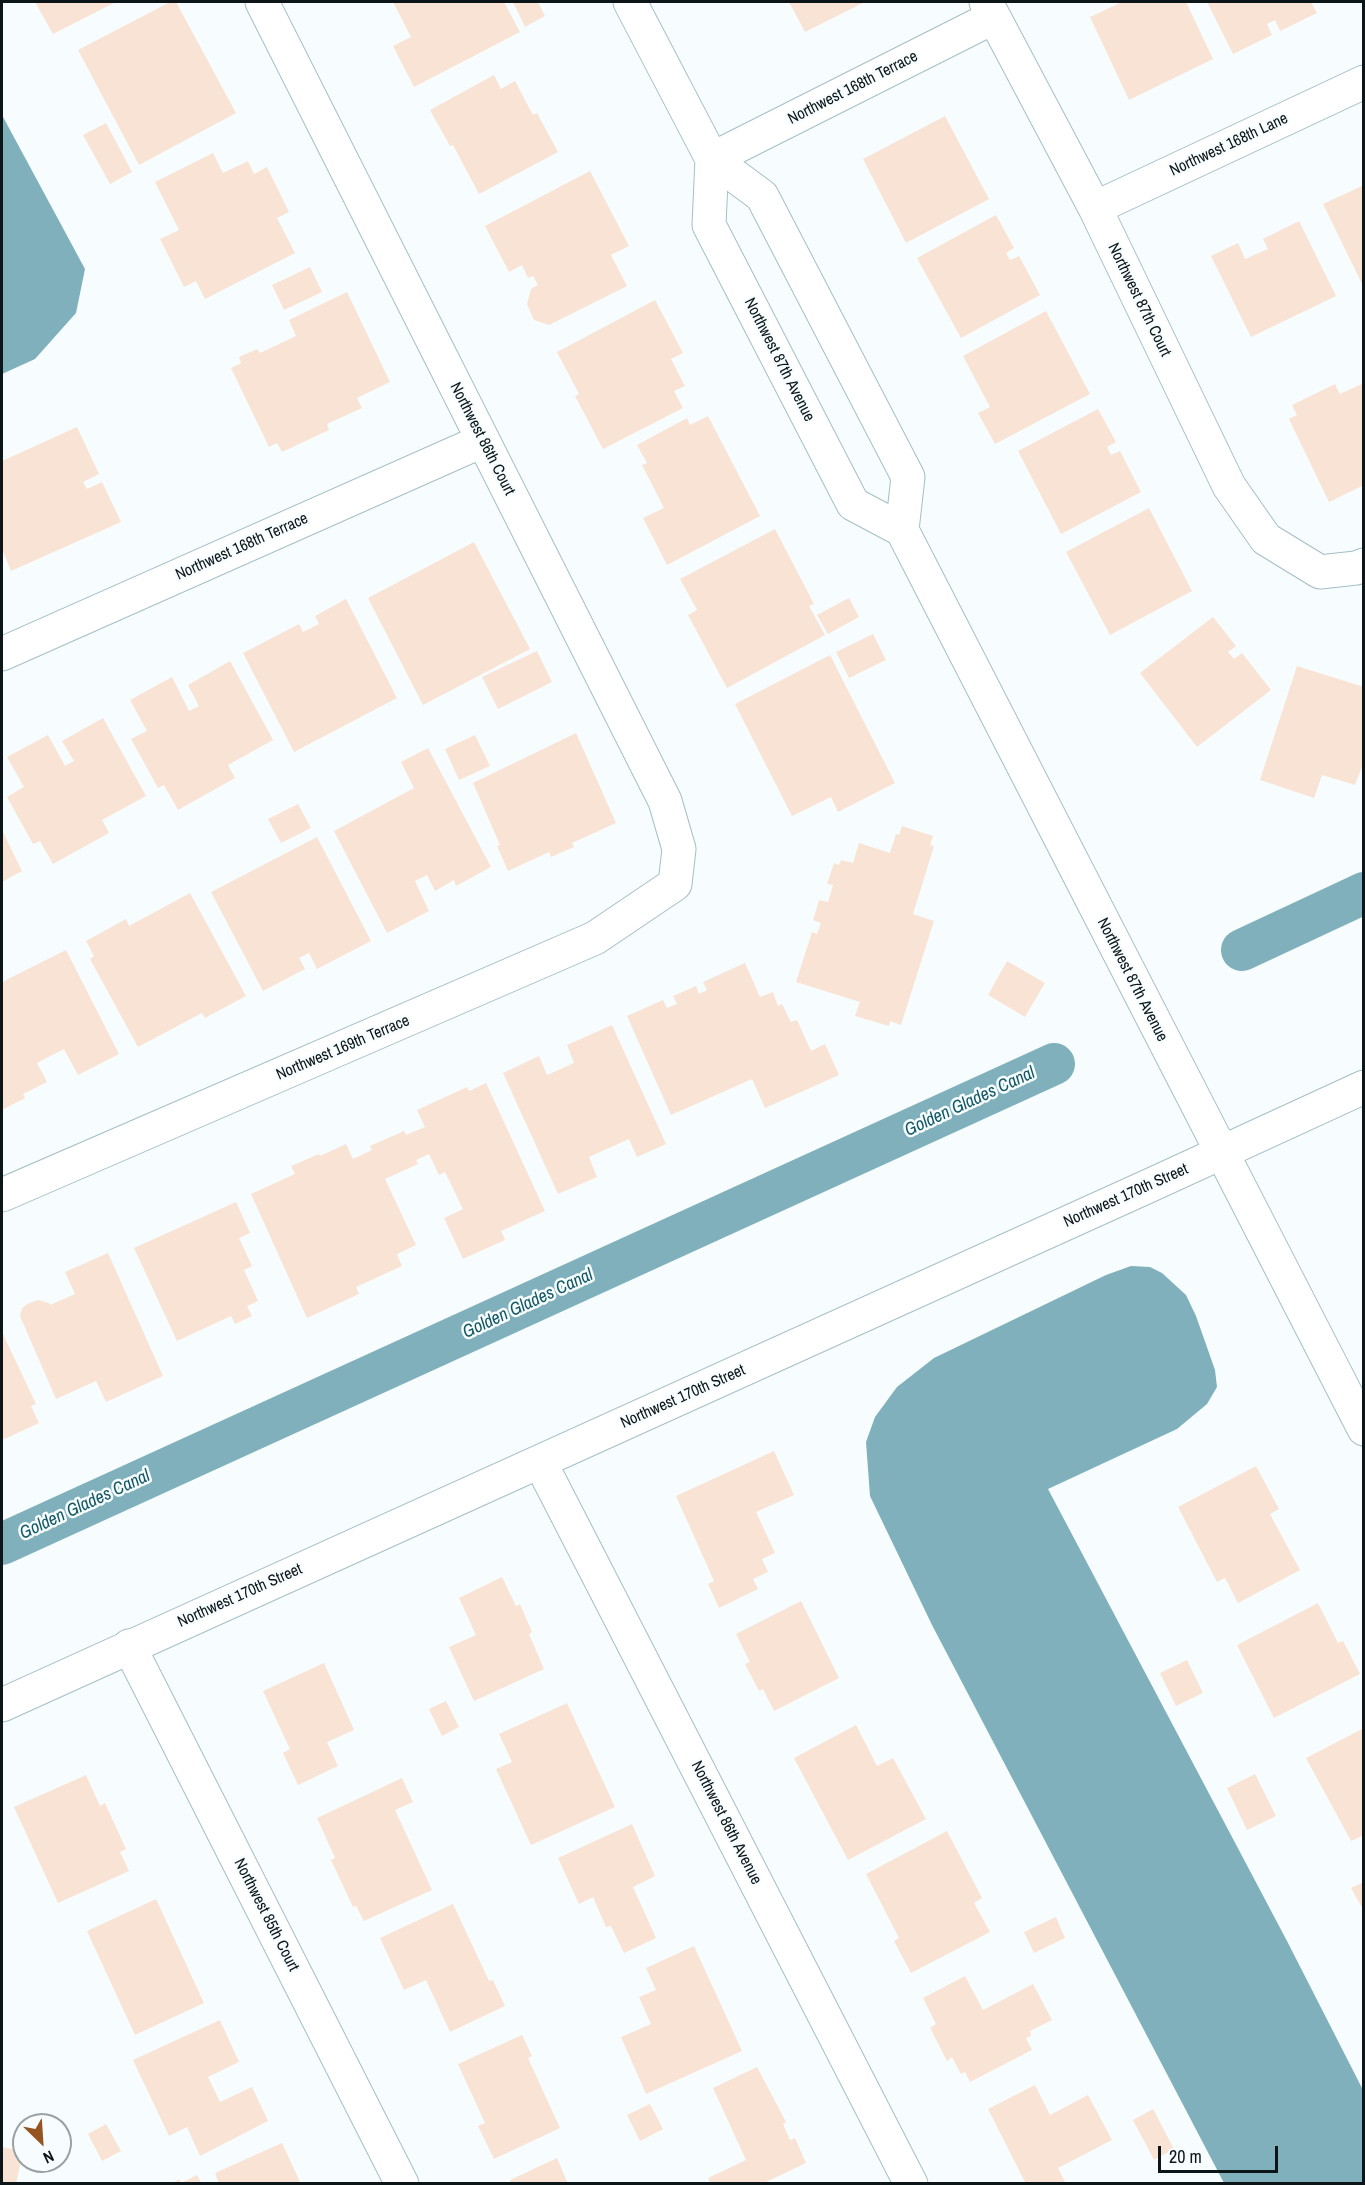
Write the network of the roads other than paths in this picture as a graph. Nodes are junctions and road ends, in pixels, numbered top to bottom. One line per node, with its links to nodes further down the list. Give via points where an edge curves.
1 (262, 2): 7 (street, Northwest 86th Court)
2 (630, 2): 5 (street)
3 (990, 9): 5 (street, Northwest 168th Terrace); 6 (street, Northwest 87th Court)
4 (1364, 82): 6 (street, Northwest 168th Lane)
5 (712, 159): 8 (street, via 762,196 908,477); 8 (street, Northwest 87th Avenue, via 709,225 853,504)
6 (1095, 208): 9 (street, Northwest 87th Court, via 1229,486 1266,539 1320,572)
7 (482, 441): 10 (street, Northwest 168th Terrace); 11 (street, Northwest 86th Court, via 665,801 679,849)
8 (902, 530): 13 (street, Northwest 87th Avenue)
9 (1364, 565)
10 (2, 654)
11 (675, 884): 14 (street, Northwest 169th Terrace, via 595,938)
12 (1364, 1086): 13 (street, Northwest 170th Street)
13 (1221, 1153): 15 (street, Northwest 87th Avenue); 16 (street, Northwest 170th Street)
14 (2, 1195)
15 (1364, 1429)
16 (540, 1462): 17 (street, Northwest 170th Street); 20 (street, Northwest 86th Avenue)
17 (129, 1646): 18 (street, Northwest 170th Street); 19 (street, Northwest 85th Court)
18 (2, 1704)
19 (402, 2184)
20 (911, 2184)

